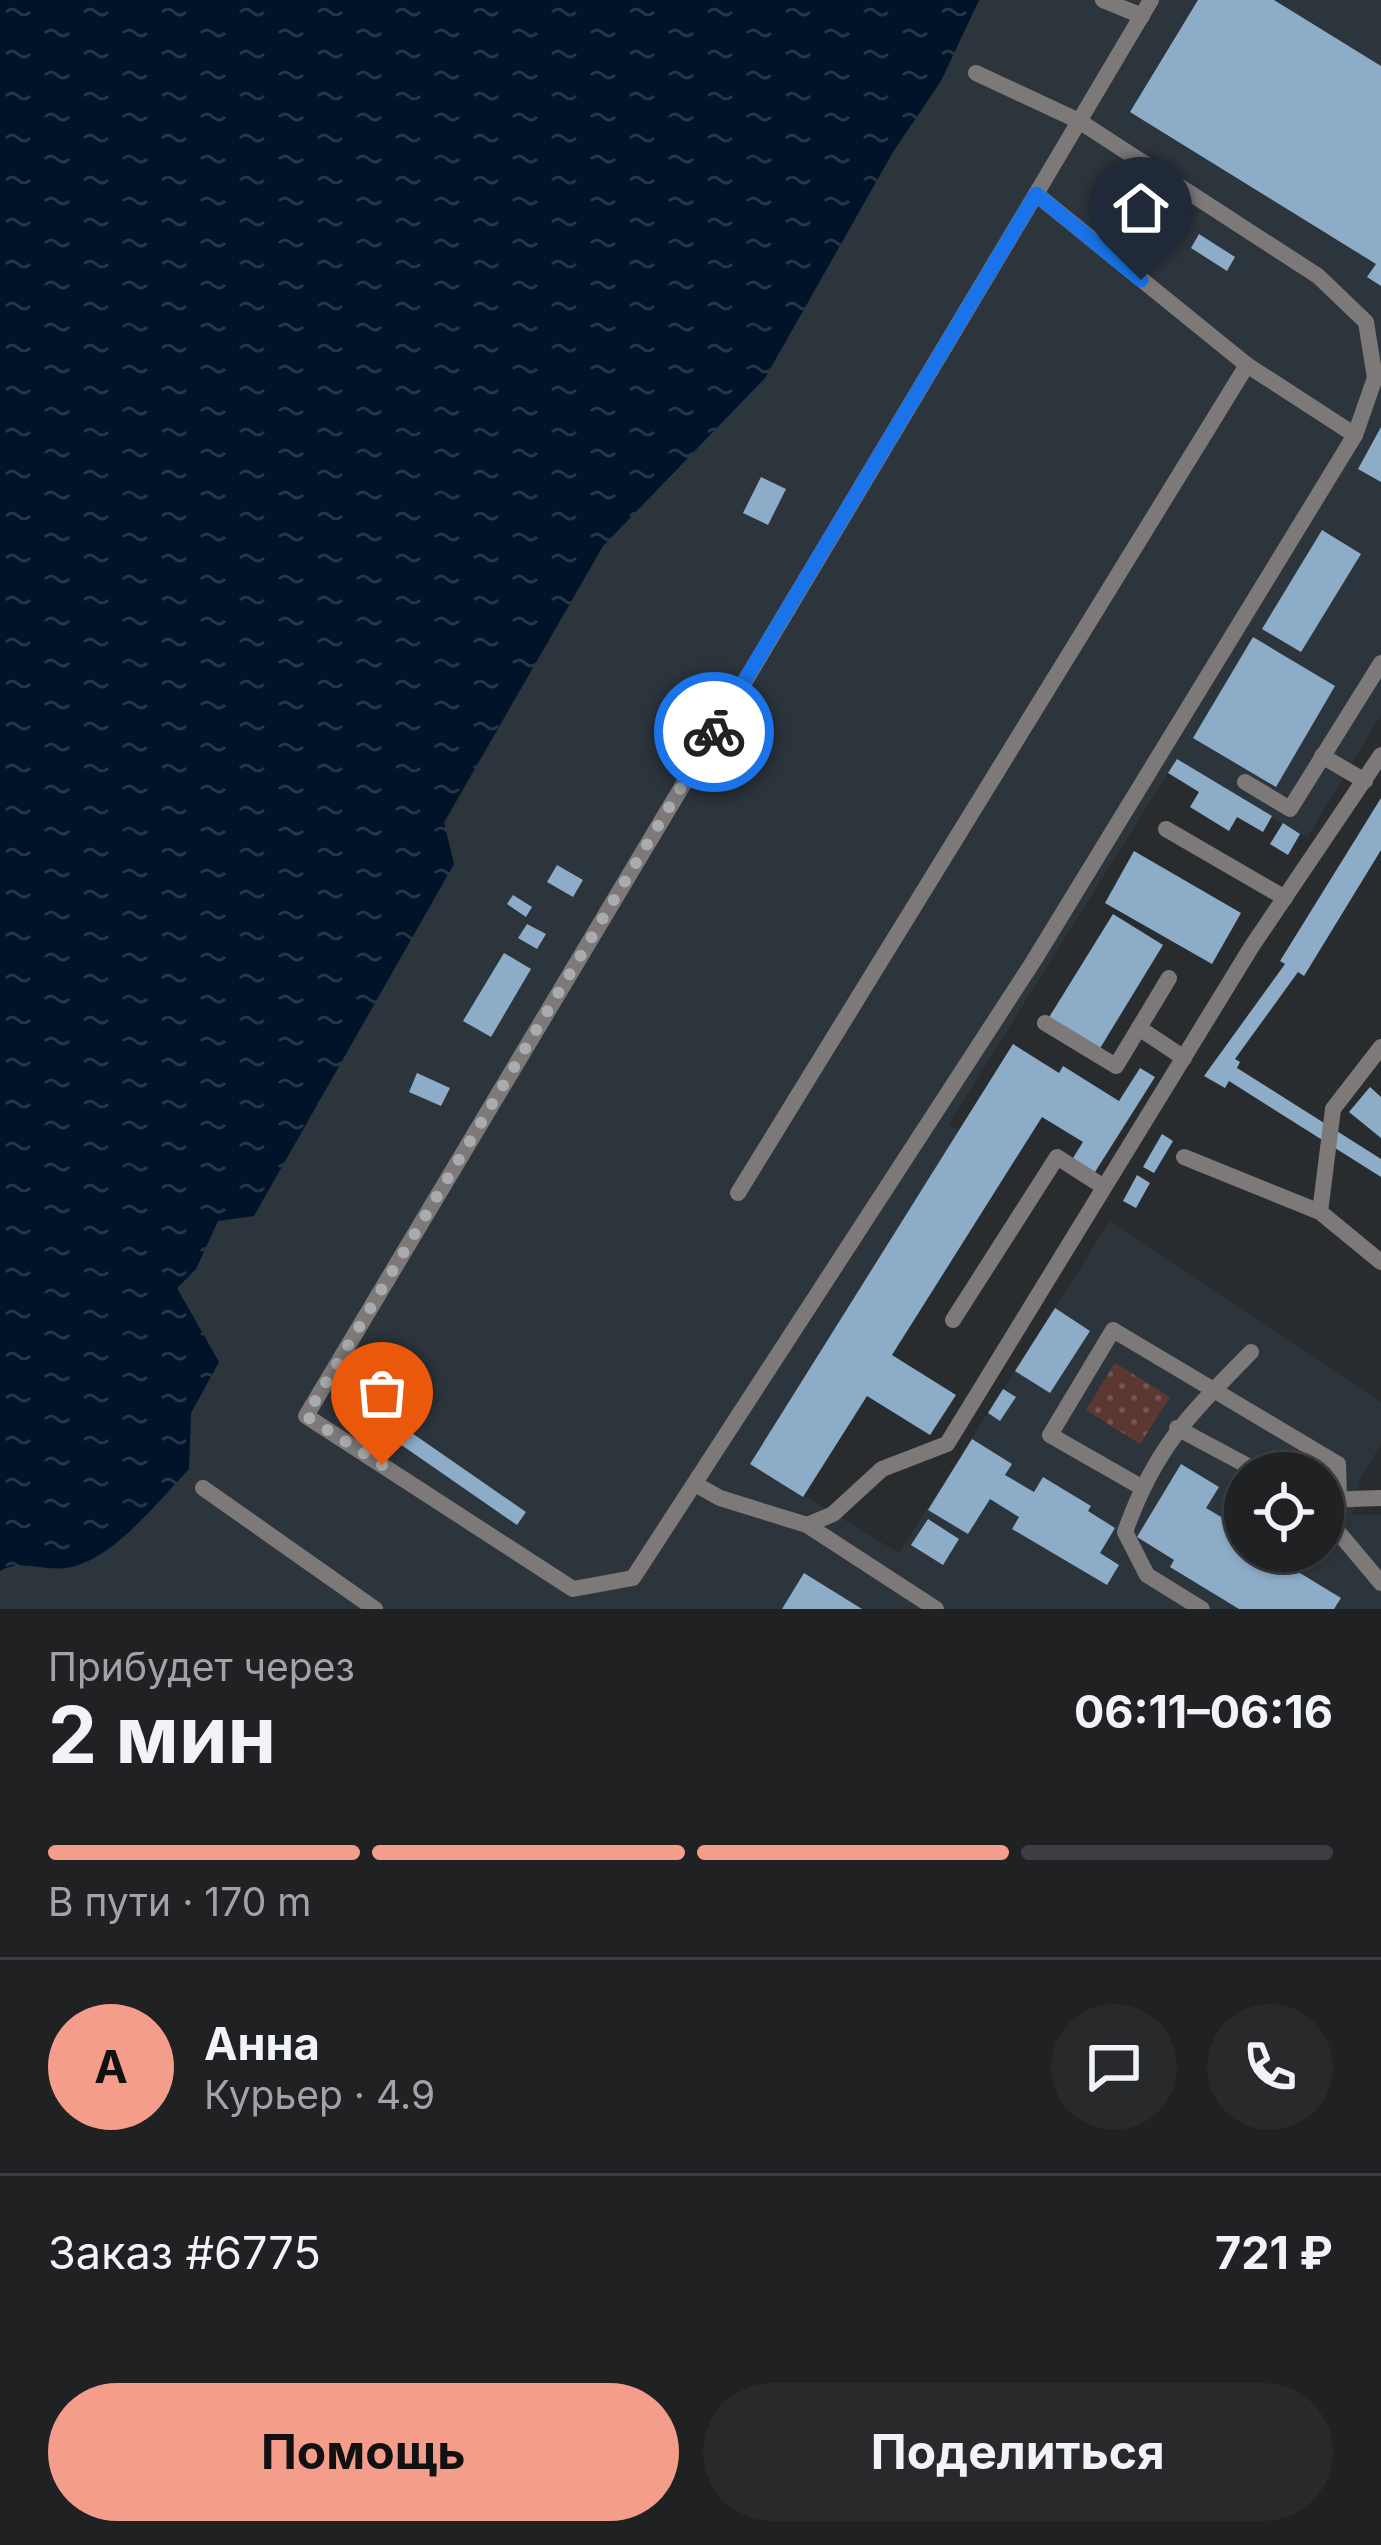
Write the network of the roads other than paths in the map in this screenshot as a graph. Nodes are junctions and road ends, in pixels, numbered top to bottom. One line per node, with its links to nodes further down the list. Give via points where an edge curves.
1 (1103, 0): 2 (lane)
2 (1147, 8): 4 (lane)
3 (976, 73): 4 (lane)
4 (1079, 121): 5 (lane); 7 (lane, via 1318,276 1366,322)
5 (1036, 194): 6 (lane); 32 (lane, via 306,1416 573,1589 633,1578)
6 (1247, 365): 8 (lane); 23 (lane)
7 (1378, 377): 8 (lane)
8 (1355, 435): 32 (lane, via 1033,962)
9 (1381, 663): 11 (lane)
10 (1381, 755): 12 (lane)
11 (1322, 756): 12 (lane); 13 (lane, via 1290,809)
12 (1366, 781): 15 (lane)
13 (1245, 782)
14 (1166, 829): 15 (lane)
15 (1285, 898): 20 (lane)
16 (1169, 978): 18 (lane)
17 (1045, 1023): 18 (lane, via 1116,1066)
18 (1139, 1028): 20 (lane)
19 (1381, 1047): 24 (lane, via 1333,1109)
20 (1184, 1058): 22 (lane)
21 (1184, 1156): 24 (lane)
22 (1104, 1187): 26 (lane, via 1057,1157); 37 (lane, via 946,1444 882,1469 832,1514)
23 (738, 1193)
24 (1320, 1212): 25 (lane)
25 (1381, 1262)
26 (953, 1320)
27 (1251, 1352): 28 (lane)
28 (1213, 1391): 29 (lane); 30 (lane); 33 (lane, via 1113,1330 1050,1435)
29 (1177, 1428): 31 (lane); 33 (lane)
30 (1317, 1452)
31 (1224, 1453)
32 (695, 1484): 37 (lane)
33 (1141, 1487): 42 (lane, via 1125,1532 1147,1576)
34 (203, 1488): 40 (lane)
35 (1381, 1498): 36 (lane)
36 (1344, 1499)
37 (807, 1525): 41 (lane)
38 (1344, 1539): 39 (lane)
39 (1381, 1583)
40 (375, 1609)
41 (936, 1609)
42 (1202, 1609)

